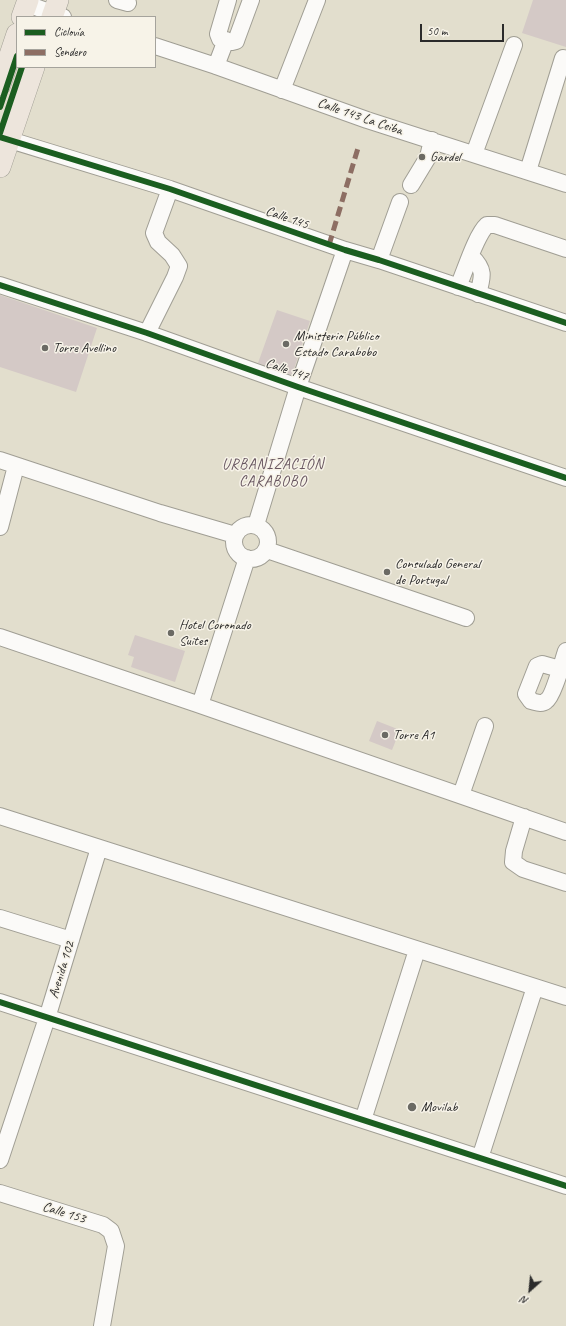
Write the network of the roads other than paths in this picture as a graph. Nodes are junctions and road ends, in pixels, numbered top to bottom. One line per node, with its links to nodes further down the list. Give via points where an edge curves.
1 (228, 0): 6 (street, via 218,34 220,39)
2 (251, 0): 6 (street, via 236,41)
3 (317, 0): 14 (street)
4 (26, 7): 5 (street)
5 (56, 12)
6 (226, 40): 11 (street)
7 (10, 41): 13 (main road)
8 (514, 45): 17 (street)
9 (156, 46): 11 (street, Calle 143 La Ceiba)
10 (563, 58): 19 (street)
11 (216, 66): 14 (street, Calle 143 La Ceiba)
12 (34, 68): 15 (main road)
13 (0, 85)
14 (282, 90): 16 (street, Calle 143 La Ceiba)
15 (4, 138): 18 (main road); 22 (street, Calle 145)
16 (432, 140): 17 (street, Calle 143 La Ceiba); 21 (street, via 428,157)
17 (474, 154): 19 (street, Calle 143 La Ceiba)
18 (0, 167)
19 (528, 171): 20 (street, Calle 143 La Ceiba)
20 (566, 184)
21 (411, 186)
22 (170, 189): 25 (street, Calle 145); 32 (street, via 154,233 158,242 179,266)
23 (400, 202): 27 (street)
24 (566, 249): 26 (street, via 490,224 481,232)
25 (345, 250): 27 (street, Calle 145); 33 (street)
26 (471, 256): 29 (street); 30 (street, via 482,272)
27 (379, 260): 29 (street, Calle 145)
28 (0, 285): 32 (street, Calle 147)
29 (458, 287): 30 (street, Calle 145)
30 (478, 294): 31 (street, Calle 145)
31 (566, 323)
32 (147, 333): 33 (street, Calle 147)
33 (298, 387): 36 (street, Calle 147); 37 (street)
34 (0, 460): 35 (street)
35 (16, 466): 38 (street); 39 (street)
36 (566, 478)
37 (256, 525): 39 (street, via 246,526); 40 (street, via 267,535)
38 (0, 527)
39 (236, 535): 41 (street, via 236,550)
40 (267, 550): 41 (street, via 256,558); 42 (street)
41 (247, 558): 46 (street)
42 (466, 618)
43 (0, 637): 46 (street)
44 (566, 651): 45 (street)
45 (560, 669)
46 (200, 704): 48 (street)
47 (485, 726): 48 (street)
48 (461, 795): 50 (street)
49 (0, 816): 52 (street)
50 (524, 817): 51 (street); 53 (street, via 513,862 523,869)
51 (566, 832)
52 (99, 848): 55 (street, Avenida 102); 56 (street)
53 (566, 883)
54 (0, 918): 55 (street)
55 (71, 940): 60 (street, Avenida 102)
56 (417, 950): 57 (street); 61 (street)
57 (535, 987): 58 (street); 62 (street)
58 (566, 997)
59 (0, 1002): 60 (street)
60 (47, 1018): 61 (street); 63 (street, Avenida 102)
61 (363, 1120): 62 (street)
62 (480, 1158): 64 (street)
63 (0, 1160)
64 (566, 1186)
65 (0, 1194): 66 (street, Calle 153, via 103,1225 111,1231 116,1246)
66 (102, 1326)

